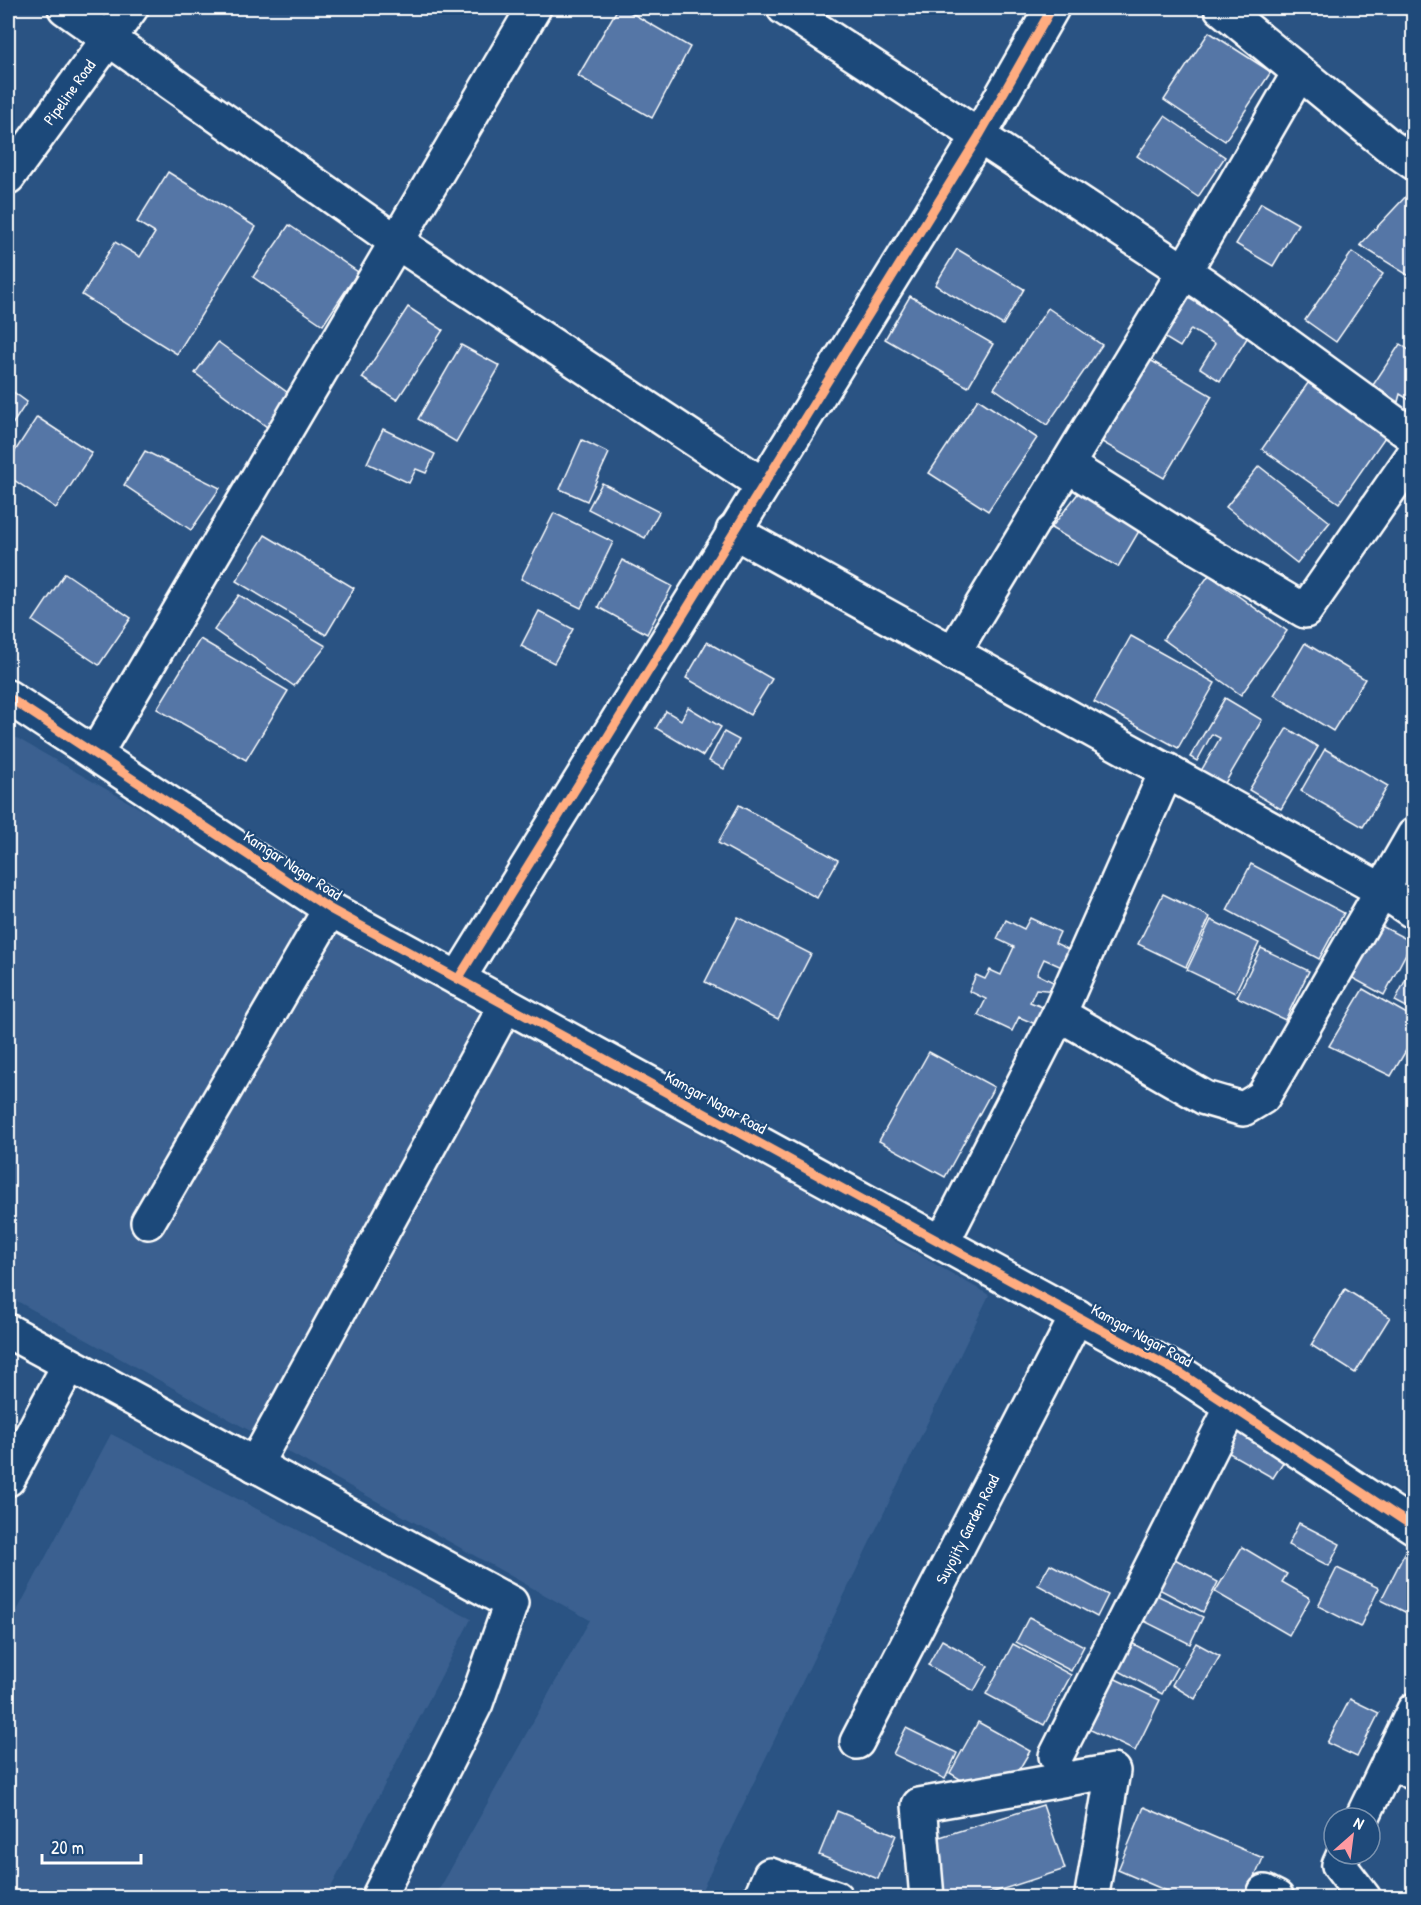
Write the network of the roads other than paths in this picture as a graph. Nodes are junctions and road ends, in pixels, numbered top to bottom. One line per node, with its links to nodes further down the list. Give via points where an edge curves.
1 (64, 8): 7 (street)
2 (131, 8): 7 (street, Pipeline Road)
3 (534, 8): 12 (street)
4 (784, 8): 9 (street)
5 (1052, 8): 9 (street)
6 (1221, 8): 8 (street)
7 (108, 38): 11 (street, Pipeline Road); 12 (street)
8 (1299, 73): 10 (street); 13 (street)
9 (979, 136): 13 (street); 17 (street)
10 (1413, 163)
11 (8, 177)
12 (398, 243): 17 (street); 21 (street)
13 (1184, 272): 14 (street); 16 (street)
14 (1413, 437)
15 (1413, 454): 16 (street, via 1305,611)
16 (1067, 465): 19 (street)
17 (762, 484): 18 (street)
18 (733, 531): 19 (street); 27 (street)
19 (953, 653): 22 (street)
20 (8, 697): 21 (street, Kamgar Nagar Road)
21 (96, 753): 25 (street, Kamgar Nagar Road)
22 (1167, 770): 24 (street); 29 (street)
23 (1413, 835): 24 (street)
24 (1383, 891): 26 (street); 29 (street, via 1263,1097 1243,1109 1205,1098)
25 (330, 909): 27 (street, Kamgar Nagar Road); 30 (street)
26 (1413, 912)
27 (458, 979): 28 (street, Kamgar Nagar Road)
28 (506, 1005): 31 (street, Kamgar Nagar Road); 36 (street)
29 (1059, 1014): 31 (street)
30 (148, 1222)
31 (942, 1243): 32 (street, Kamgar Nagar Road)
32 (1077, 1317): 35 (street, Kamgar Nagar Road, via 1182,1374); 40 (street, Suyojity Garden Road)
33 (8, 1331): 34 (street)
34 (69, 1365): 36 (street); 37 (street)
35 (1232, 1407): 38 (street, Kamgar Nagar Road); 41 (street)
36 (255, 1465): 47 (street, via 511,1603 476,1703)
37 (8, 1479)
38 (1413, 1527)
39 (1413, 1710): 42 (street)
40 (857, 1742)
41 (1056, 1756)
42 (1401, 1767): 43 (street)
43 (1371, 1806)
44 (1340, 1866): 52 (street)
45 (765, 1886): 48 (street)
46 (1090, 1896): 49 (street, via 1113,1771 919,1805)
47 (378, 1898)
48 (836, 1898)
49 (927, 1898)
50 (1263, 1898): 51 (street, via 1265,1892)
51 (1277, 1898)
52 (1364, 1898)

